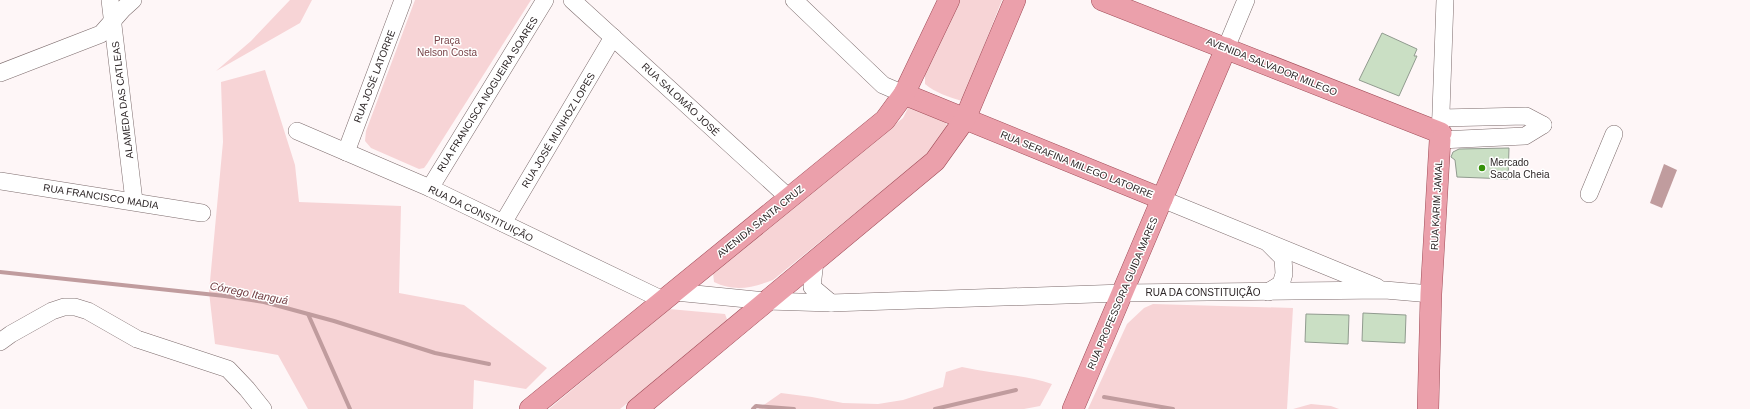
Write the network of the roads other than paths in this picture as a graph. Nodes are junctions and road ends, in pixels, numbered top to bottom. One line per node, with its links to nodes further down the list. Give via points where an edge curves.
1 (110, 0): 12 (street, ALAMEDA DAS CATLEAS)
2 (133, 0): 12 (street)
3 (403, 0): 21 (street, RUA JOSÉ LATORRE)
4 (545, 0): 23 (street, RUA FRANCISCA NOGUEIRA SOARES)
5 (572, 0): 13 (street, RUA SALOMÃO JOSÉ)
6 (794, 0): 16 (street, RUA SERAFINA MILEGO LATORRE, via 883,85)
7 (949, 0): 16 (main road, AVENIDA SANTA CRUZ)
8 (1015, 0): 17 (main road)
9 (1102, 0): 14 (main road, AVENIDA SALVADOR MILEGO)
10 (1246, 0): 14 (street, RUA PROFESSORA GUIDA MARES)
11 (1445, 0): 18 (street, RUA KARIM JAMAL)
12 (112, 22): 15 (street, via 101,34); 27 (street, ALAMEDA DAS CATLEAS)
13 (613, 37): 25 (street, RUA SALOMÃO JOSÉ); 29 (street, RUA JOSÉ MUNHOZ LOPES)
14 (1226, 48): 18 (main road, AVENIDA SALVADOR MILEGO); 26 (main road, RUA PROFESSORA GUIDA MARES)
15 (0, 73)
16 (904, 94): 17 (main road, RUA SERAFINA MILEGO LATORRE); 25 (main road, AVENIDA SANTA CRUZ, via 885,120)
17 (965, 119): 26 (main road, RUA SERAFINA MILEGO LATORRE); 31 (main road, via 935,161)
18 (1441, 130): 35 (main road, RUA KARIM JAMAL)
19 (297, 131): 21 (street, RUA DA CONSTITUIÇÃO)
20 (1614, 134): 24 (street)
21 (346, 152): 23 (street, RUA DA CONSTITUIÇÃO)
22 (0, 181): 27 (street, RUA FRANCISCO MADIA)
23 (430, 188): 29 (street, RUA DA CONSTITUIÇÃO)
24 (1589, 194)
25 (789, 198): 36 (main road, AVENIDA SANTA CRUZ)
26 (1162, 199): 30 (street, RUA SERAFINA MILEGO LATORRE); 34 (main road, RUA PROFESSORA GUIDA MARES)
27 (134, 201): 28 (street, RUA FRANCISCO MADIA)
28 (202, 212)
29 (503, 223): 36 (street, RUA DA CONSTITUIÇÃO)
30 (1268, 242): 32 (street, RUA SERAFINA MILEGO LATORRE); 33 (street, via 1283,258 1284,274 1281,284)
31 (815, 261): 37 (main road); 38 (street, via 812,287)
32 (1385, 290): 33 (street, RUA DA CONSTITUIÇÃO); 35 (street, RUA DA CONSTITUIÇÃO)
33 (1268, 292): 34 (street, RUA DA CONSTITUIÇÃO)
34 (1123, 293): 38 (street, RUA DA CONSTITUIÇÃO); 43 (main road, RUA PROFESSORA GUIDA MARES)
35 (1431, 294): 44 (main road, RUA KARIM JAMAL)
36 (669, 296): 37 (street, RUA DA CONSTITUIÇÃO); 41 (main road, AVENIDA SANTA CRUZ)
37 (767, 301): 38 (street, RUA DA CONSTITUIÇÃO); 42 (main road)
38 (831, 303)
39 (4, 338): 40 (street, via 52,311 64,307 82,309 137,339 228,369)
40 (263, 409)
41 (530, 409)
42 (637, 409)
43 (1073, 409)
44 (1428, 409)

